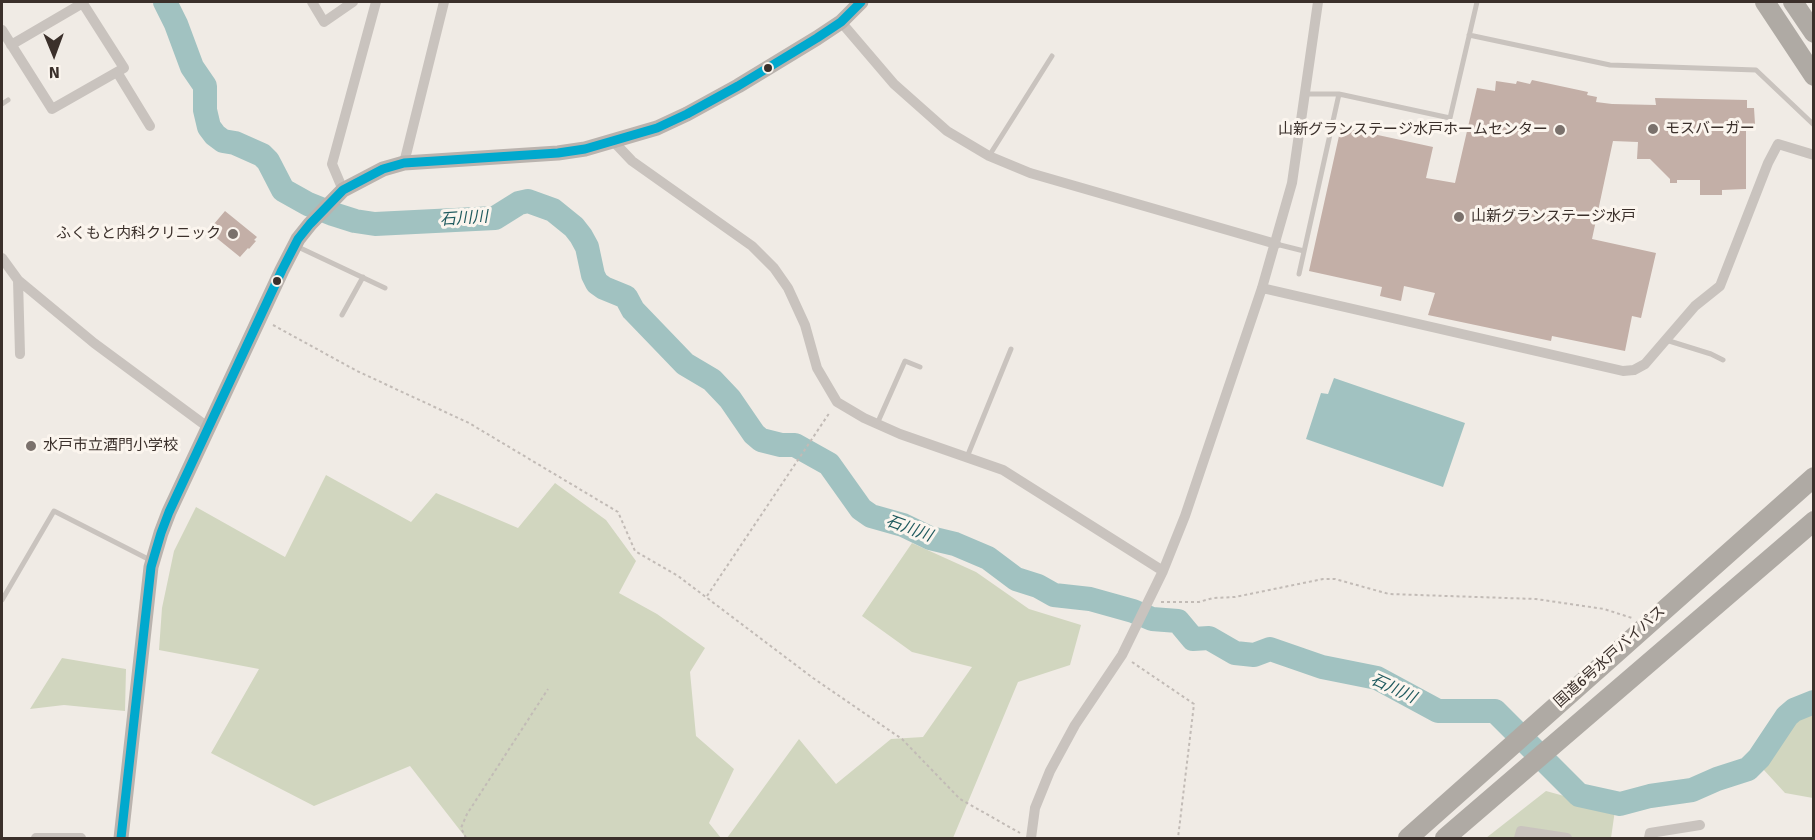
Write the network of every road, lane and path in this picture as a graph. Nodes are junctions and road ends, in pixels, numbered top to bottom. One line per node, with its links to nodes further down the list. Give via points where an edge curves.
1 (82, 2): 15 (street); 17 (street, via 124,68)
2 (312, 2): 3 (street, via 324,22)
3 (353, 2)
4 (376, 2): 29 (street, via 332,165)
5 (444, 2): 28 (street)
6 (861, 2): 11 (street)
7 (1318, 2): 19 (street)
8 (1477, 2): 14 (lane)
9 (1766, 2): 18 (highway)
10 (1794, 2): 13 (highway)
11 (841, 22): 25 (street, via 687,114); 27 (street, via 903,92 947,131)
12 (2, 30): 15 (street)
13 (1814, 33)
14 (1469, 35): 20 (lane, via 1450,118); 23 (lane, via 1610,65 1756,70)
15 (11, 45): 17 (street, via 52,109)
16 (1052, 56): 27 (lane)
17 (117, 72): 24 (street)
18 (1814, 76)
19 (1305, 94): 20 (lane); 30 (street, via 1292,183)
20 (1339, 94): 32 (lane)
21 (8, 100): 22 (lane)
22 (2, 104)
23 (1814, 125)
24 (150, 126)
25 (614, 142): 28 (street, via 558,153); 46 (street, via 632,161 752,246 774,268 788,288 805,325 817,368)
26 (1814, 155): 41 (street, via 1778,144 1720,286 1695,306)
27 (989, 156): 30 (street, via 1030,173)
28 (404, 164): 29 (street, via 383,170)
29 (340, 193): 31 (street)
30 (1276, 244): 32 (lane); 38 (street)
31 (295, 245): 35 (lane); 40 (street)
32 (1304, 251): 34 (lane)
33 (2, 258): 36 (street)
34 (1299, 274)
35 (363, 277): 37 (lane); 39 (lane)
36 (18, 280): 43 (street); 48 (street, via 94,343)
37 (385, 288)
38 (1262, 288): 41 (street, via 1623,371 1645,364); 53 (street)
39 (342, 315)
40 (260, 318): 48 (street); 54 (path, via 357,371 469,423 618,512 635,551)
41 (1666, 340): 44 (lane)
42 (1011, 349): 49 (lane)
43 (20, 354)
44 (1723, 360)
45 (920, 367): 47 (lane, via 905,361)
46 (837, 402): 47 (street); 54 (path)
47 (877, 424): 49 (street)
48 (209, 428): 52 (street, via 169,512)
49 (967, 457): 53 (street, via 1003,470)
50 (1814, 477): 57 (highway, 国道6号水戸バイパス)
51 (1814, 521): 68 (highway, 国道6号水戸バイパス)
52 (153, 562): 55 (lane, via 54,511); 64 (street)
53 (1163, 572): 56 (street)
54 (706, 597): 61 (path, via 902,739 960,800)
55 (2, 600)
56 (1145, 609): 57 (path, via 1335,579 1389,594 1536,599 1604,609); 58 (street)
57 (1646, 625): 67 (highway, 国道6号水戸バイパス)
58 (1122, 655): 61 (street, via 1075,725 1050,771 1035,808); 66 (path, via 1194,704)
59 (548, 689): 65 (path, via 466,814 462,828)
60 (1700, 825): 71 (street, via 1650,833)
61 (1031, 837)
62 (36, 838): 63 (street)
63 (81, 838)
64 (121, 838)
65 (466, 838)
66 (1178, 838)
67 (1408, 838)
68 (1445, 838)
69 (1519, 838): 70 (street, via 1521,831)
70 (1567, 838)
71 (1649, 838)

